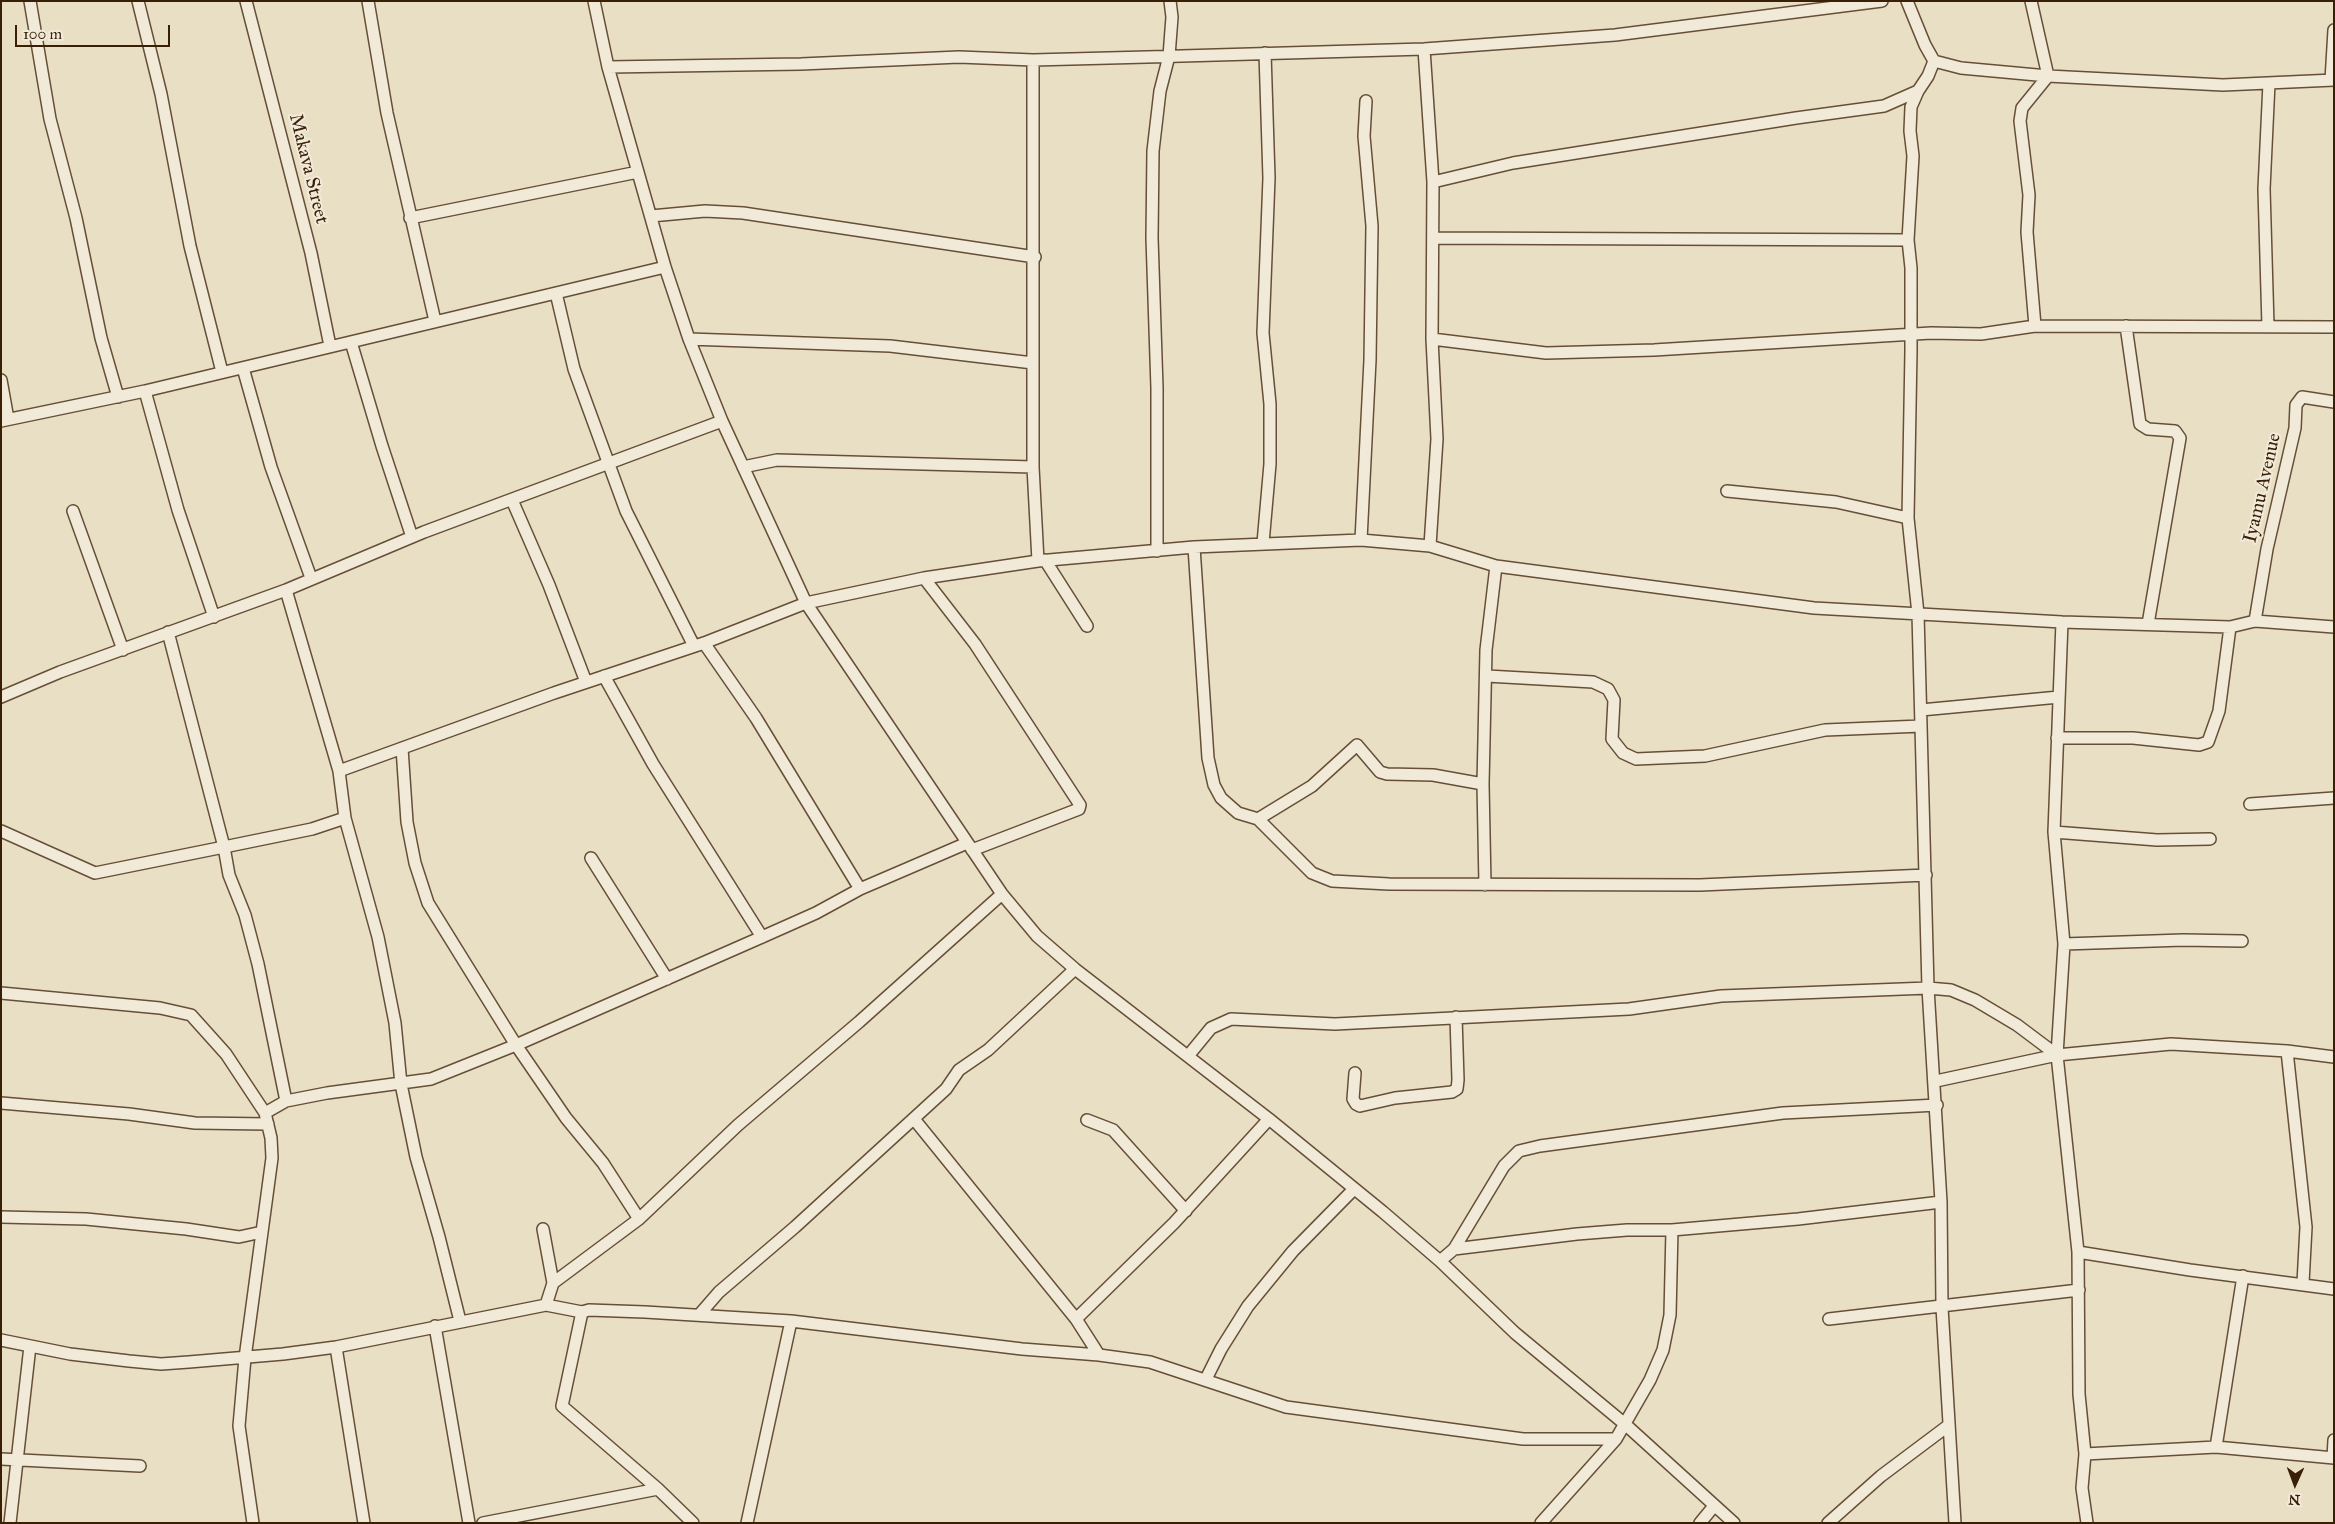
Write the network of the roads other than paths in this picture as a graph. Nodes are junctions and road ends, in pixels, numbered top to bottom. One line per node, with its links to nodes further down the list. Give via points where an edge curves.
1 (30, 1): 46 (street, via 50,119)
2 (138, 1): 43 (street, via 161,94 190,246)
3 (246, 1): 40 (street, Makava Street, via 311,252)
4 (368, 1): 25 (street, via 387,113)
5 (594, 1): 16 (street)
6 (1170, 1): 13 (street)
7 (1882, 1): 11 (street, via 1615,35)
8 (1907, 1): 15 (street)
9 (2031, 1): 17 (street)
10 (2334, 30): 18 (street)
11 (1424, 48): 12 (street); 23 (street)
12 (1265, 53): 13 (street); 59 (street, via 1269,178 1263,333 1270,404 1270,464)
13 (1169, 56): 14 (street); 62 (street, via 1160,91 1153,151)
14 (1033, 60): 16 (street, via 958,57 801,64); 28 (street)
15 (1934, 61): 17 (street, via 1961,68); 20 (street)
16 (608, 67): 22 (street)
17 (2048, 76): 19 (street, via 2223,85); 32 (street, via 2022,108 2020,121 2030,195 2027,232)
18 (2332, 80): 19 (street)
19 (2269, 83): 34 (street, via 2264,189)
20 (1918, 90): 23 (street, via 1884,106 1513,163); 27 (street, via 1911,107 1913,156)
21 (1366, 101): 58 (street, via 1364,136 1372,226 1370,360)
22 (638, 172): 24 (street); 25 (street)
23 (1433, 182): 26 (street)
24 (651, 216): 28 (street, via 704,210 743,213); 29 (street)
25 (410, 218): 31 (street)
26 (1433, 238): 27 (street); 38 (street)
27 (1908, 240): 36 (street)
28 (1035, 256): 41 (street)
29 (665, 267): 30 (street); 37 (street)
30 (556, 294): 31 (street); 50 (street, via 574,369)
31 (434, 321): 39 (street)
32 (2035, 326): 33 (street); 36 (street, via 1981,334)
33 (2126, 326): 34 (street); 73 (street, via 2140,424 2148,429 2175,431 2180,438)
34 (2268, 326): 35 (street)
35 (2334, 327)
36 (1911, 334): 38 (street, via 1654,350 1546,353); 56 (street)
37 (689, 338): 41 (street, via 890,346); 49 (street)
38 (1432, 339): 60 (street, via 1437,440)
39 (351, 342): 40 (street); 57 (street)
40 (330, 346): 42 (street)
41 (1033, 363): 51 (street)
42 (243, 368): 43 (street); 65 (street, via 271,467)
43 (222, 372): 45 (street)
44 (1, 380): 48 (street)
45 (145, 391): 46 (street); 70 (street, via 178,510)
46 (118, 397): 48 (street)
47 (2334, 402): 71 (street, Iyamu Avenue, via 2302,398 2296,405 2295,428 2267,549)
48 (5, 420)
49 (722, 421): 50 (street); 52 (street)
50 (610, 463): 54 (street); 78 (street, via 626,511)
51 (1033, 466): 52 (street, via 777,460); 63 (street)
52 (744, 467): 68 (street)
53 (1727, 491): 56 (street, via 1836,502)
54 (512, 500): 57 (street); 82 (street)
55 (73, 510): 79 (street)
56 (1908, 518): 69 (street)
57 (412, 537): 65 (street)
58 (1361, 540): 59 (street); 60 (street)
59 (1263, 543): 61 (street)
60 (1430, 546): 64 (street)
61 (1194, 547): 62 (street); 94 (street, via 1208,758 1214,785 1221,798 1238,813)
62 (1157, 551): 63 (street)
63 (1042, 560): 66 (street); 74 (street)
64 (1496, 566): 69 (street, via 1814,608); 81 (street, via 1486,650)
65 (311, 578): 67 (street)
66 (924, 578): 68 (street); 99 (street, via 975,644 1080,805 1079,809)
67 (286, 590): 70 (street); 89 (street)
68 (806, 603): 78 (street); 99 (street)
69 (1918, 614): 72 (street); 85 (street)
70 (214, 617): 77 (street)
71 (2255, 621): 75 (street); 76 (street)
72 (2062, 622): 73 (street); 84 (street)
73 (2148, 624): 76 (street)
74 (1087, 626)
75 (2334, 626)
76 (2230, 627): 87 (street, via 2219,711 2208,742 2199,745 2133,738)
77 (168, 632): 79 (street); 98 (street)
78 (699, 644): 80 (street); 103 (street, via 756,718)
79 (123, 650): 83 (street)
80 (604, 676): 82 (street); 105 (street, via 653,764)
81 (1487, 676): 86 (street, via 1593,682 1608,689 1614,700 1612,739 1623,753 1636,759 1705,756 1825,730); 90 (street)
82 (586, 682): 88 (street)
83 (1, 697)
84 (2059, 697): 85 (street); 87 (street)
85 (1921, 710): 86 (street)
86 (1922, 726): 101 (street)
87 (2057, 738): 96 (street)
88 (402, 748): 89 (street); 113 (street, via 406,822 428,903)
89 (339, 771): 93 (street)
90 (1483, 784): 94 (street, via 1433,775 1380,772 1357,745 1312,786); 102 (street)
91 (2334, 798): 92 (street)
92 (2250, 804)
93 (345, 818): 98 (street, via 312,829); 121 (street, via 378,937 395,1023)
94 (1258, 819): 102 (street, via 1312,873 1332,881)
95 (1, 830): 98 (street, via 94,873)
96 (2054, 832): 97 (street, via 2157,840); 107 (street)
97 (2210, 839)
98 (224, 847): 122 (street, via 229,875 245,915 258,964)
99 (969, 847): 103 (street); 104 (street)
100 (591, 858): 109 (street)
101 (1926, 876): 102 (street, via 1700,885); 110 (street)
102 (1485, 885)
103 (860, 889): 105 (street)
104 (1002, 894): 108 (street, via 1037,936); 133 (street, via 738,1125)
105 (762, 937): 109 (street)
106 (2242, 941): 107 (street)
107 (2064, 944): 116 (street)
108 (1075, 969): 117 (street); 126 (street, via 988,1050 959,1070 946,1089)
109 (667, 979): 113 (street)
110 (1928, 988): 112 (street, via 1721,996 1629,1009); 116 (street, via 1951,990 1975,1000 2017,1025); 120 (street)
111 (1, 993): 125 (street, via 160,1008 191,1015 226,1054)
112 (1456, 1017): 117 (street, via 1335,1024 1230,1019 1211,1028); 119 (street, via 1458,1080 1457,1089 1452,1092 1395,1098 1360,1106 1353,1099)
113 (516, 1045): 121 (street, via 431,1079); 133 (street, via 566,1118 603,1163)
114 (2287, 1051): 116 (street, via 2171,1044); 118 (street); 141 (street, via 2306,1227)
115 (2334, 1052): 118 (street)
116 (2057, 1055): 120 (street); 138 (street)
117 (1188, 1056): 127 (street)
118 (2333, 1056)
119 (1355, 1073)
120 (1936, 1081): 124 (street)
121 (401, 1084): 122 (street); 151 (street, via 416,1157)
122 (286, 1100): 125 (street)
123 (1, 1102): 125 (street, via 195,1124)
124 (1937, 1105): 130 (street); 137 (street, via 1783,1113 1519,1151 1504,1166)
125 (266, 1119): 136 (street, via 272,1158)
126 (914, 1119): 148 (street, via 719,1292); 149 (street)
127 (1269, 1119): 129 (street); 131 (street)
128 (1087, 1120): 131 (street, via 1113,1130)
129 (1354, 1188): 139 (street); 159 (street, via 1293,1251 1248,1306)
130 (1941, 1202): 135 (street); 146 (street)
131 (1186, 1211): 149 (street)
132 (1, 1217): 136 (street, via 86,1219 239,1237)
133 (639, 1219): 142 (street)
134 (543, 1229): 142 (street)
135 (1672, 1230): 137 (street, via 1577,1234); 160 (street, via 1670,1314 1663,1350)
136 (262, 1232): 158 (street)
137 (1454, 1249): 139 (street)
138 (2078, 1252): 140 (street); 144 (street)
139 (1440, 1261): 160 (street, via 1515,1333)
140 (2243, 1276): 141 (street); 164 (street)
141 (2303, 1283): 143 (street)
142 (554, 1284): 145 (street)
143 (2334, 1288)
144 (2079, 1290): 146 (street); 165 (street, via 2079,1394)
145 (546, 1305): 147 (street); 151 (street)
146 (1942, 1307): 150 (street); 161 (street)
147 (582, 1312): 148 (street); 170 (street, via 562,1406)
148 (699, 1315): 152 (street)
149 (1076, 1319): 157 (street)
150 (1829, 1319)
151 (460, 1321): 153 (street)
152 (792, 1321): 157 (street, via 1022,1349); 178 (street)
153 (435, 1326): 156 (street); 175 (street)
154 (1, 1340): 155 (street)
155 (30, 1346): 158 (street, via 161,1364); 168 (street)
156 (336, 1347): 158 (street); 174 (street)
157 (1099, 1355): 159 (street, via 1150,1362)
158 (245, 1358): 173 (street, via 239,1426)
159 (1206, 1379): 162 (street, via 1286,1407 1523,1439)
160 (1626, 1425): 162 (street); 171 (street)
161 (1949, 1425): 182 (street, via 1882,1476); 183 (street)
162 (1616, 1439): 179 (street)
163 (2334, 1440): 167 (street)
164 (2216, 1447): 165 (street); 167 (street)
165 (2085, 1454): 184 (street, via 2082,1488)
166 (1, 1458): 168 (street)
167 (2333, 1458)
168 (17, 1460): 169 (street); 172 (street)
169 (140, 1466)
170 (658, 1489): 176 (street); 177 (street)
171 (1714, 1506): 180 (street); 181 (street)
172 (10, 1523)
173 (253, 1523)
174 (364, 1523)
175 (469, 1523)
176 (483, 1523)
177 (693, 1523)
178 (747, 1523)
179 (1541, 1523)
180 (1700, 1523)
181 (1734, 1523)
182 (1828, 1523)
183 (1955, 1523)
184 (2086, 1523)

